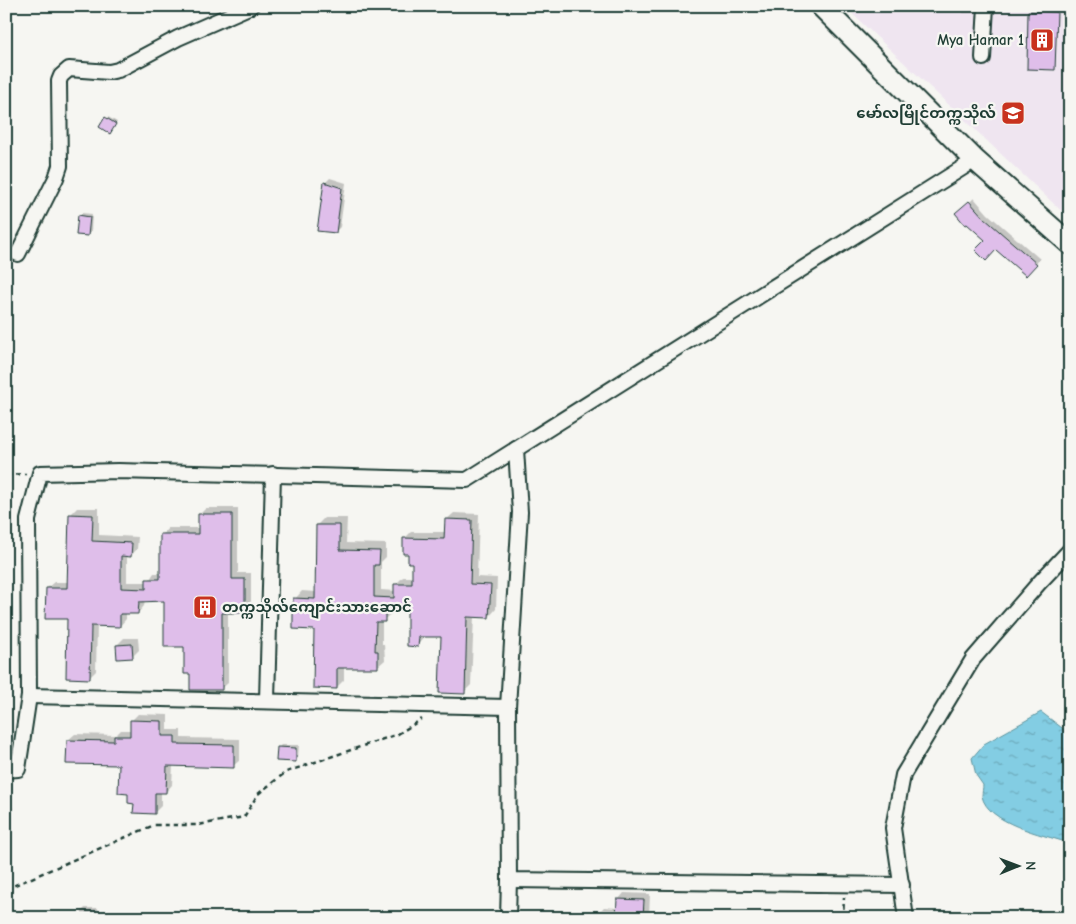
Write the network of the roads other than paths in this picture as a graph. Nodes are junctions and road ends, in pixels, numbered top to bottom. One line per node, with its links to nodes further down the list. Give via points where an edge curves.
1 (251, 6): 7 (street, via 178,38 118,70 69,69 65,72 59,81 60,166)
2 (821, 6): 5 (main road)
3 (986, 6): 4 (street)
4 (982, 58)
5 (976, 160): 6 (main road); 8 (street)
6 (1070, 244)
7 (18, 254)
8 (516, 449): 9 (street, via 467,480); 13 (street, via 520,512)
9 (273, 474): 11 (street, via 118,471 40,474 28,520); 12 (street)
10 (1070, 550): 16 (street, via 973,659 903,775 893,828)
11 (29, 696): 12 (street); 14 (street, via 18,769)
12 (267, 700): 13 (street)
13 (508, 707): 15 (street)
14 (6, 770)
15 (509, 880): 16 (street); 17 (street)
16 (902, 885): 18 (street)
17 (508, 918)
18 (906, 918)

